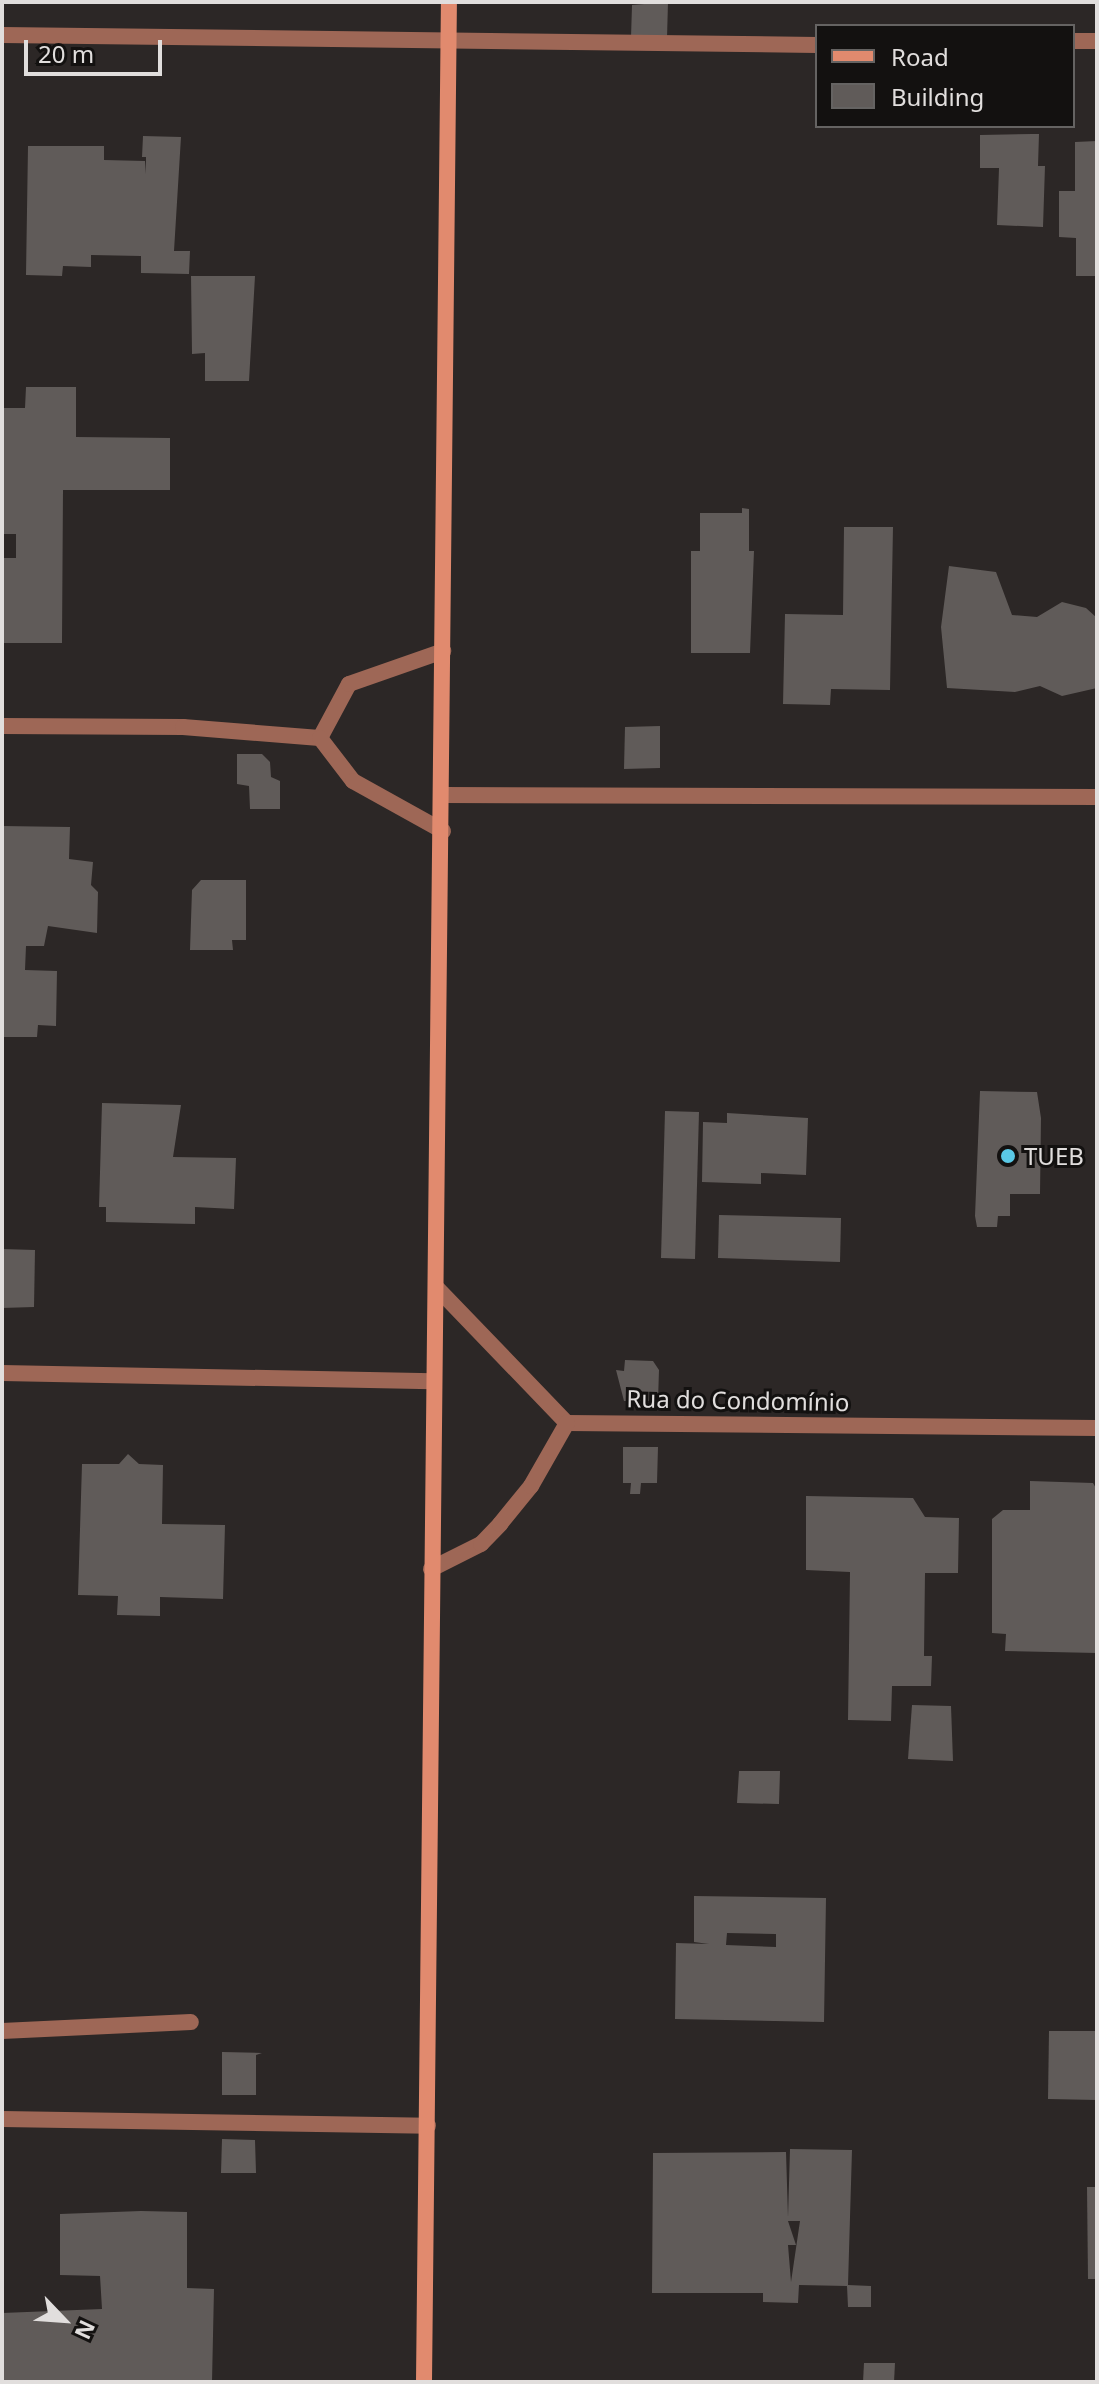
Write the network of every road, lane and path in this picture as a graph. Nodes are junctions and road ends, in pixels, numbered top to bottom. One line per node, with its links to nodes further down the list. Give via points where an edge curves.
1 (449, 2): 5 (street)
2 (2, 35): 5 (street)
3 (1075, 41): 4 (street)
4 (1097, 41)
5 (448, 42): 6 (street); 7 (street)
6 (815, 45)
7 (443, 651): 9 (street, via 349,684); 10 (street)
8 (2, 726): 9 (street, via 183,727)
9 (320, 738): 12 (street, via 353,781)
10 (443, 795): 11 (street); 12 (street)
11 (1097, 797)
12 (443, 831): 13 (street)
13 (436, 1287): 15 (street); 16 (street)
14 (2, 1373): 15 (street)
15 (433, 1381): 18 (street)
16 (567, 1423): 17 (street, Rua do Condomínio); 18 (street, via 531,1486 500,1524 481,1544)
17 (1097, 1428)
18 (431, 1569): 22 (street)
19 (191, 2022): 20 (street)
20 (2, 2031)
21 (2, 2119): 22 (street)
22 (428, 2126): 23 (street)
23 (424, 2382)

